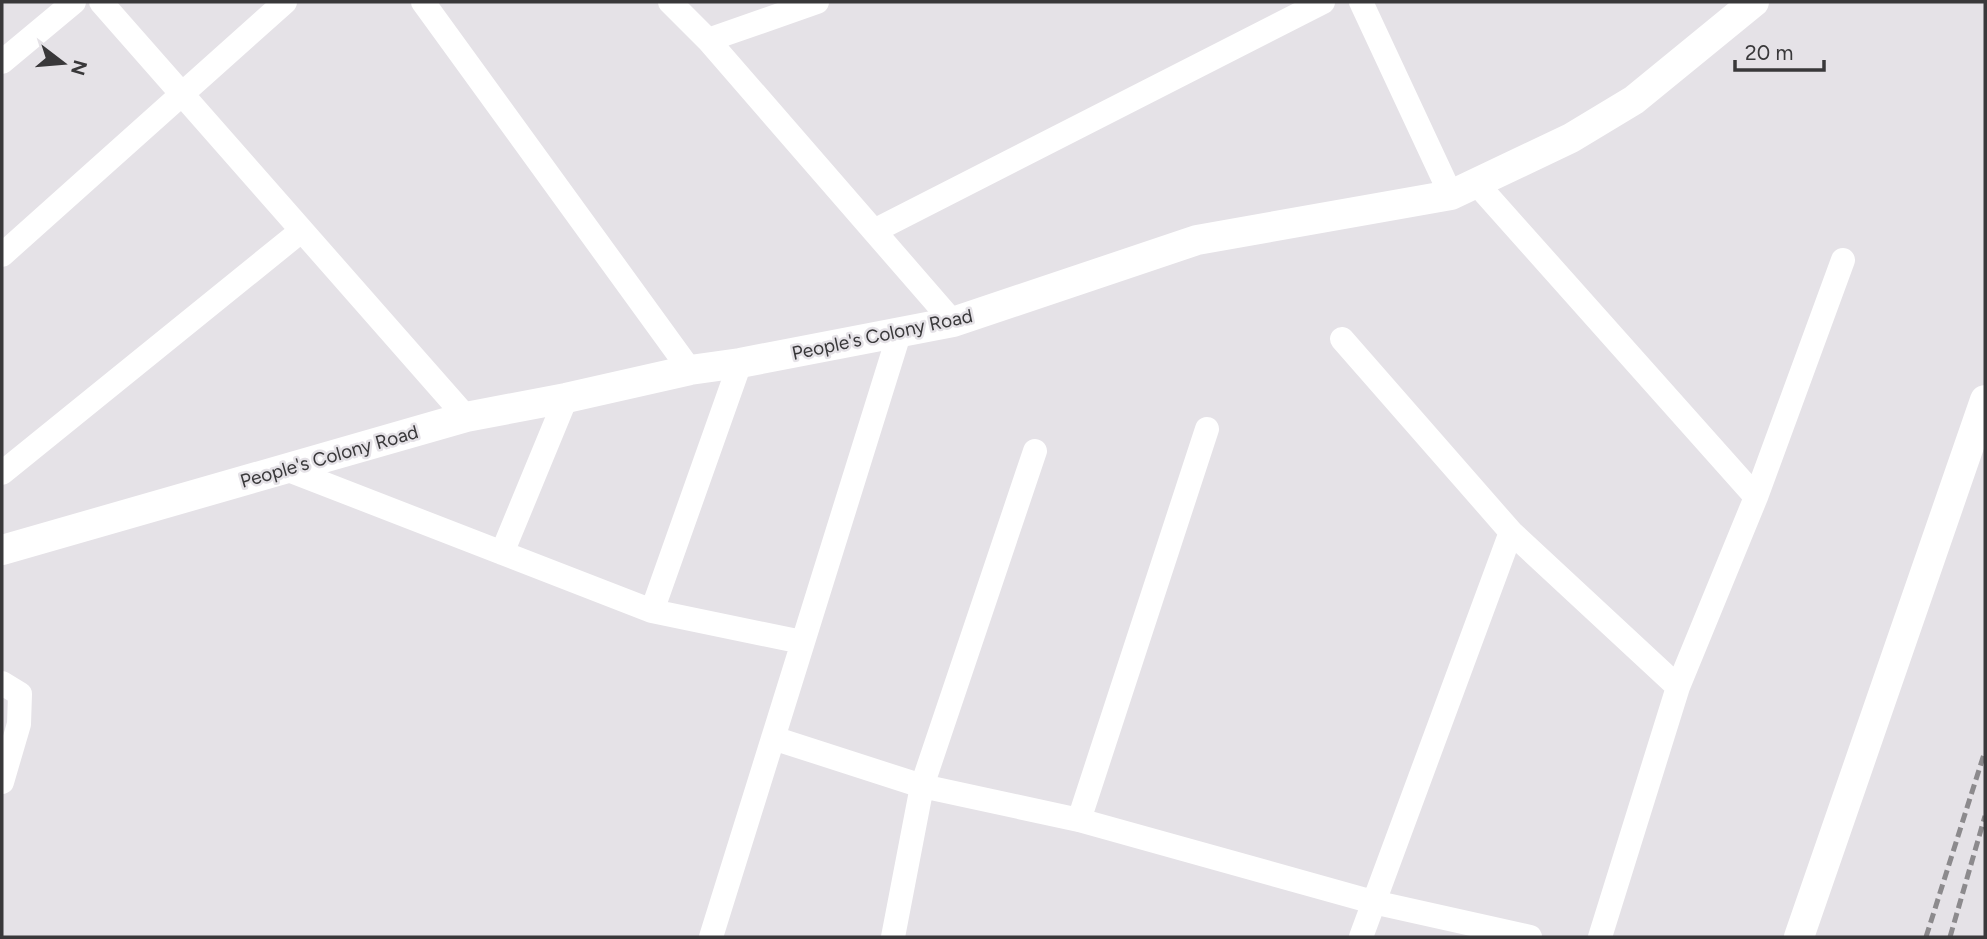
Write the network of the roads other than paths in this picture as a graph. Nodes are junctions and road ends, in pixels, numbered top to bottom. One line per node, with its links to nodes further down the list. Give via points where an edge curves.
1 (74, 2): 11 (street)
2 (101, 2): 12 (street)
3 (285, 2): 12 (street)
4 (423, 2): 22 (street)
5 (670, 2): 10 (street)
6 (817, 2): 10 (street)
7 (1323, 2): 15 (street)
8 (1361, 2): 13 (street)
9 (1754, 2): 13 (street, People's Colony Road, via 1634,100 1571,138)
10 (708, 40): 15 (street)
11 (2, 62)
12 (185, 94): 14 (street); 16 (street)
13 (1464, 190): 18 (street, People's Colony Road, via 1197,240); 30 (street)
14 (301, 231): 25 (street); 29 (street)
15 (873, 231): 18 (street)
16 (2, 255)
17 (1843, 260): 30 (street)
18 (953, 322): 19 (street, People's Colony Road)
19 (900, 331): 21 (street, People's Colony Road); 35 (street)
20 (1342, 339): 31 (street)
21 (740, 363): 22 (street, People's Colony Road); 34 (street)
22 (690, 370): 23 (street, People's Colony Road)
23 (566, 398): 25 (street, People's Colony Road); 33 (street)
24 (1985, 400): 48 (street)
25 (466, 416): 28 (street, People's Colony Road)
26 (1207, 429): 41 (street)
27 (1035, 451): 40 (street)
28 (286, 469): 32 (street, People's Colony Road); 33 (street)
29 (2, 473)
30 (1756, 497): 37 (street)
31 (1511, 532): 37 (street); 42 (street)
32 (2, 550)
33 (502, 553): 34 (street)
34 (652, 611): 35 (street)
35 (802, 642): 38 (street)
36 (2, 683): 39 (street, via 20,694 19,724)
37 (1678, 687): 47 (street)
38 (773, 738): 40 (street); 43 (street)
39 (2, 782)
40 (922, 786): 41 (street); 44 (street)
41 (1079, 820): 42 (street)
42 (1373, 902): 45 (street); 46 (street)
43 (711, 937)
44 (894, 937)
45 (1361, 937)
46 (1530, 937)
47 (1600, 937)
48 (1799, 937)

